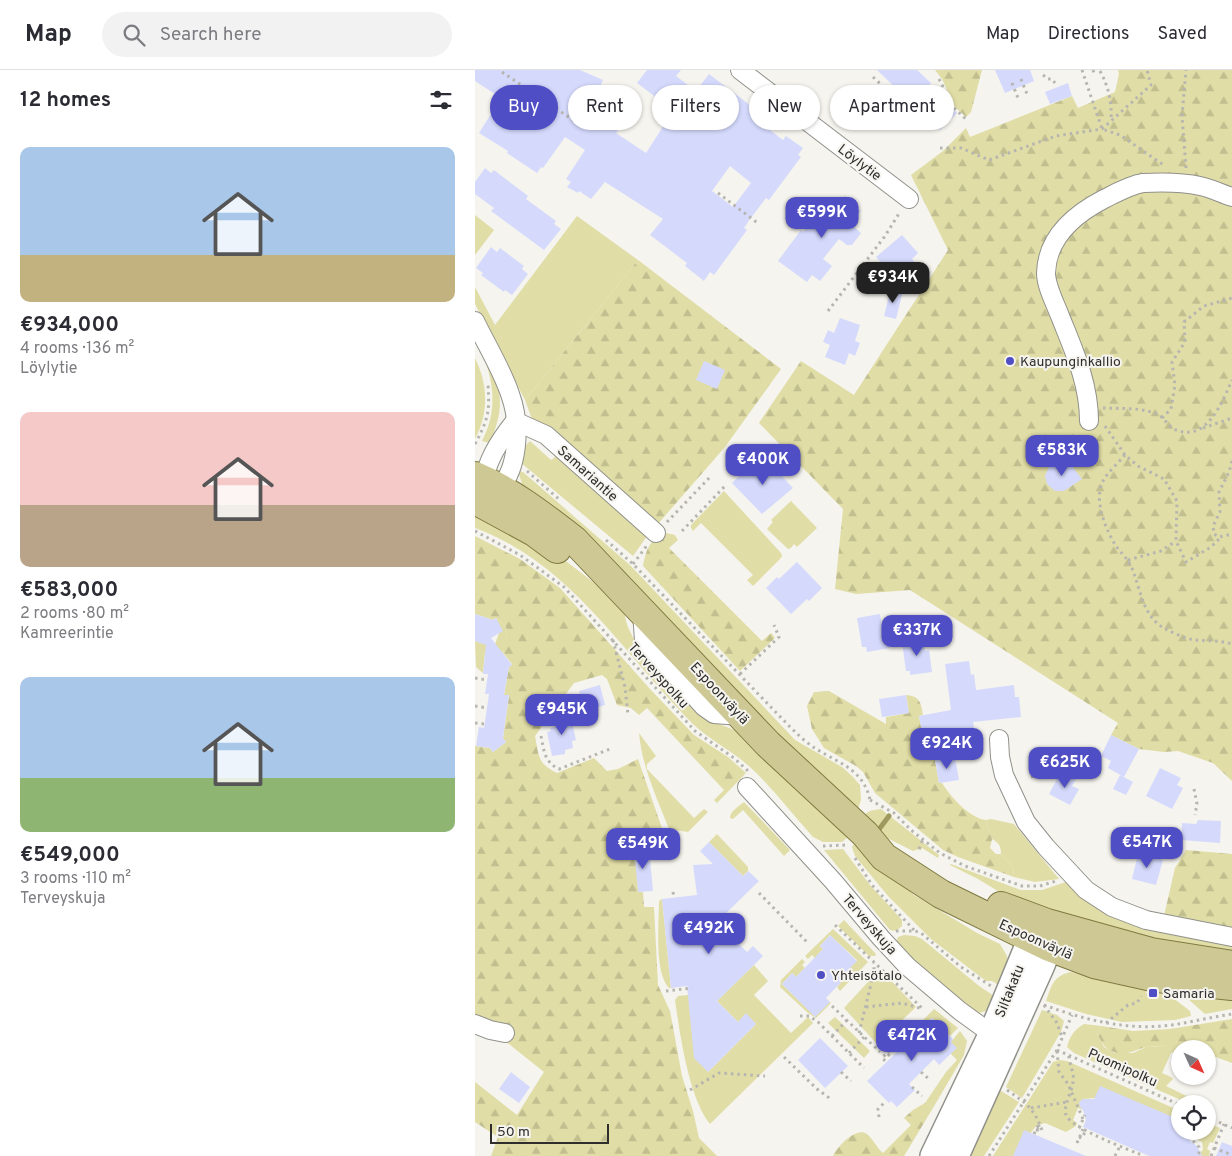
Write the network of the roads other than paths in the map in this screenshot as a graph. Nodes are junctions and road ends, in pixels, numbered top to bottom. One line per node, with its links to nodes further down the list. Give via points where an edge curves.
1 (740, 70): 3 (street, Löylytie)
2 (1232, 198): 5 (street, via 1202,186 1141,183 1093,205 1055,238 1046,274 1082,369)
3 (909, 199)
4 (475, 321): 6 (street, via 511,395)
5 (1089, 414)
6 (515, 422): 7 (street, via 498,443); 7 (street, via 513,464); 8 (street, Samariantie, via 546,435)
7 (483, 489): 11 (main road, Espoonväylä, via 534,532 643,612 794,769 855,844 884,857 941,894)
8 (656, 533)
9 (999, 739): 12 (street, via 1004,775 1026,822 1086,890 1112,907 1146,920)
10 (749, 781): 17 (street, Terveyskuja, via 907,966)
11 (1042, 936): 13 (main road, Espoonväylä); 14 (main road, Espoonväylä, via 1094,964 1157,978); 17 (street, Siltakatu)
12 (1232, 936)
13 (1232, 965)
14 (1232, 986)
15 (475, 1024): 16 (street)
16 (505, 1033)
17 (999, 1039): 18 (street, Siltakatu); 19 (street, Siltakatu)
18 (933, 1156)
19 (956, 1156)

